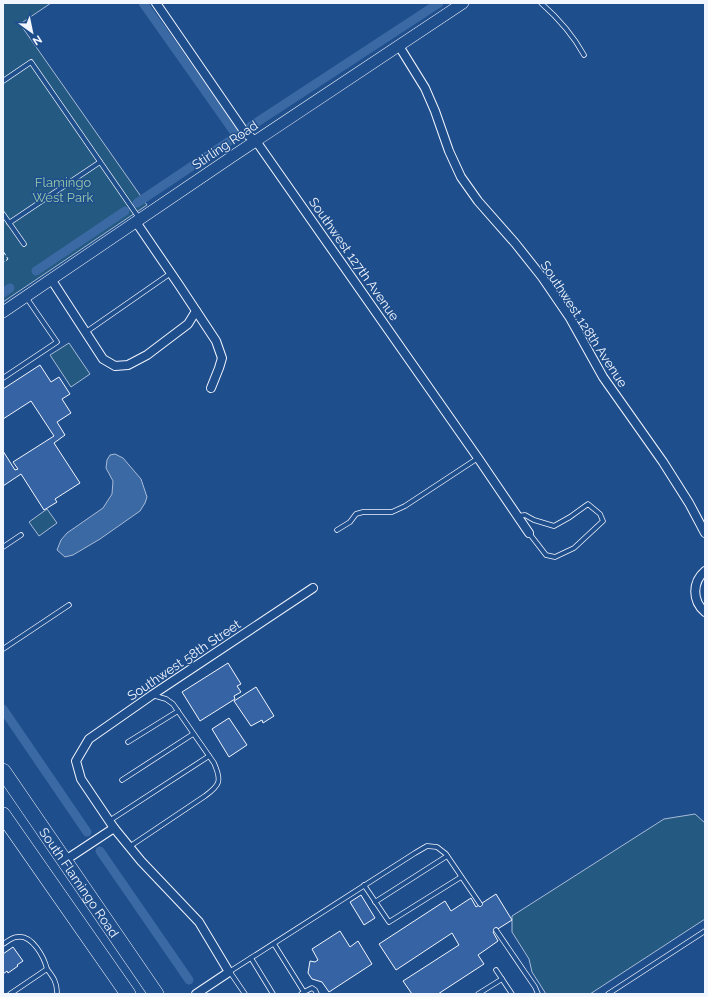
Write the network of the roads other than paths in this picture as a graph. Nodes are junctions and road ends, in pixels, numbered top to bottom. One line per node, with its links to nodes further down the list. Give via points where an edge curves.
1 (156, 3): 7 (street, Southwest 127th Avenue, via 246,134)
2 (463, 3): 4 (street, Stirling Road)
3 (541, 3): 5 (lane, via 560,21)
4 (399, 46): 7 (street, Stirling Road); 25 (street, Southwest 128th Avenue, via 425,88 461,177 542,277 570,318 603,378 678,485)
5 (584, 55)
6 (3, 81): 8 (lane, via 31,62)
7 (256, 141): 10 (street, Stirling Road); 21 (street, Southwest 127th Avenue)
8 (100, 162): 10 (lane); 11 (lane)
9 (3, 214): 11 (lane)
10 (138, 221): 13 (street); 14 (street, Stirling Road)
11 (9, 223): 12 (lane)
12 (24, 244)
13 (171, 273): 16 (street); 18 (lane)
14 (51, 279): 15 (street, Stirling Road); 18 (street)
15 (26, 297): 17 (street, Stirling Road); 19 (lane, via 57,342)
16 (196, 311): 18 (street, via 188,324 147,355 128,365 115,366 103,359); 20 (street, via 216,340 222,358)
17 (3, 312)
18 (86, 333)
19 (3, 378)
20 (212, 388)
21 (478, 458): 22 (street, Southwest 127th Avenue); 23 (lane, via 405,506 392,512 356,514 350,522)
22 (517, 516): 24 (street, Southwest 127th Avenue); 24 (lane, via 525,515 554,526 588,504 600,514 603,521 574,548 555,557 546,555)
23 (337, 530)
24 (529, 533)
25 (705, 533)
26 (21, 535): 27 (lane)
27 (3, 547)
28 (705, 571): 31 (street, via 698,579 695,596)
29 (313, 588): 33 (street, Southwest 58th Street)
30 (69, 605): 32 (lane)
31 (705, 612)
32 (3, 649)
33 (152, 695): 34 (lane, via 166,699); 41 (street, Southwest 58th Street, via 89,739 76,761 81,779)
34 (178, 711): 35 (lane); 36 (lane)
35 (193, 734): 37 (lane); 39 (lane)
36 (128, 742)
37 (209, 756): 41 (lane); 42 (lane, via 218,771 219,780 214,790)
38 (3, 771): 44 (highway, South Flamingo Road)
39 (122, 780)
40 (3, 815): 61 (highway, South Flamingo Road)
41 (111, 824): 42 (street); 44 (street)
42 (129, 846): 56 (street, via 141,862 199,922)
43 (447, 856): 45 (lane); 46 (lane, via 437,847 427,846); 47 (lane)
44 (64, 861): 62 (highway, South Flamingo Road)
45 (461, 877): 47 (lane, via 389,922); 48 (lane)
46 (364, 886): 47 (lane); 52 (lane)
47 (376, 902)
48 (480, 904)
49 (496, 930): 69 (lane)
50 (705, 931): 70 (lane)
51 (3, 944): 54 (lane, via 18,936 26,938 34,944)
52 (274, 944): 53 (lane); 59 (lane)
53 (251, 958): 56 (lane); 65 (lane)
54 (47, 969): 58 (lane, via 56,982); 60 (lane)
55 (496, 970): 57 (lane)
56 (230, 972): 63 (street); 64 (lane)
57 (502, 978): 67 (lane); 68 (lane)
58 (57, 993)
59 (302, 993): 66 (lane, via 312,988)
60 (10, 994)
61 (128, 994)
62 (156, 994)
63 (196, 994)
64 (245, 994)
65 (273, 994)
66 (317, 994)
67 (478, 994)
68 (512, 994)
69 (538, 994)
70 (608, 994)

